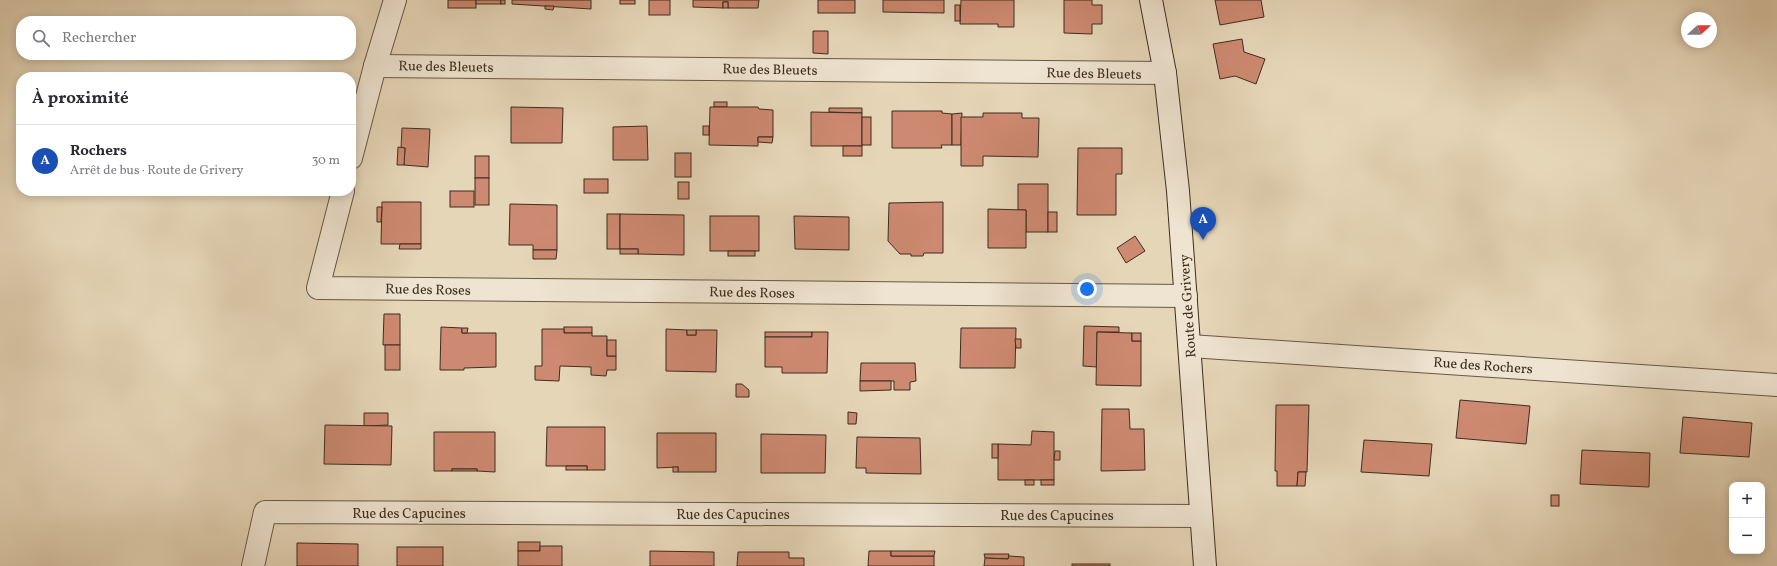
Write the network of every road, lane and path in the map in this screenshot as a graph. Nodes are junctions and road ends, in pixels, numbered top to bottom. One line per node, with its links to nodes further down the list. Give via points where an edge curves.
1 (395, 0): 3 (street)
2 (1151, 0): 4 (street, Route de Grivery)
3 (375, 66): 4 (street, Rue des Bleuets); 5 (street)
4 (1165, 73): 7 (street, Route de Grivery)
5 (356, 139)
6 (341, 196): 7 (street, Rue des Roses, via 318,288)
7 (1186, 296): 8 (street, Route de Grivery)
8 (1190, 346): 9 (street, Rue des Rochers); 10 (street, Route de Grivery)
9 (1777, 385)
10 (1201, 516): 11 (street, Rue des Capucines, via 265,512); 12 (street, Route de Grivery)
11 (253, 566)
12 (1205, 566)

